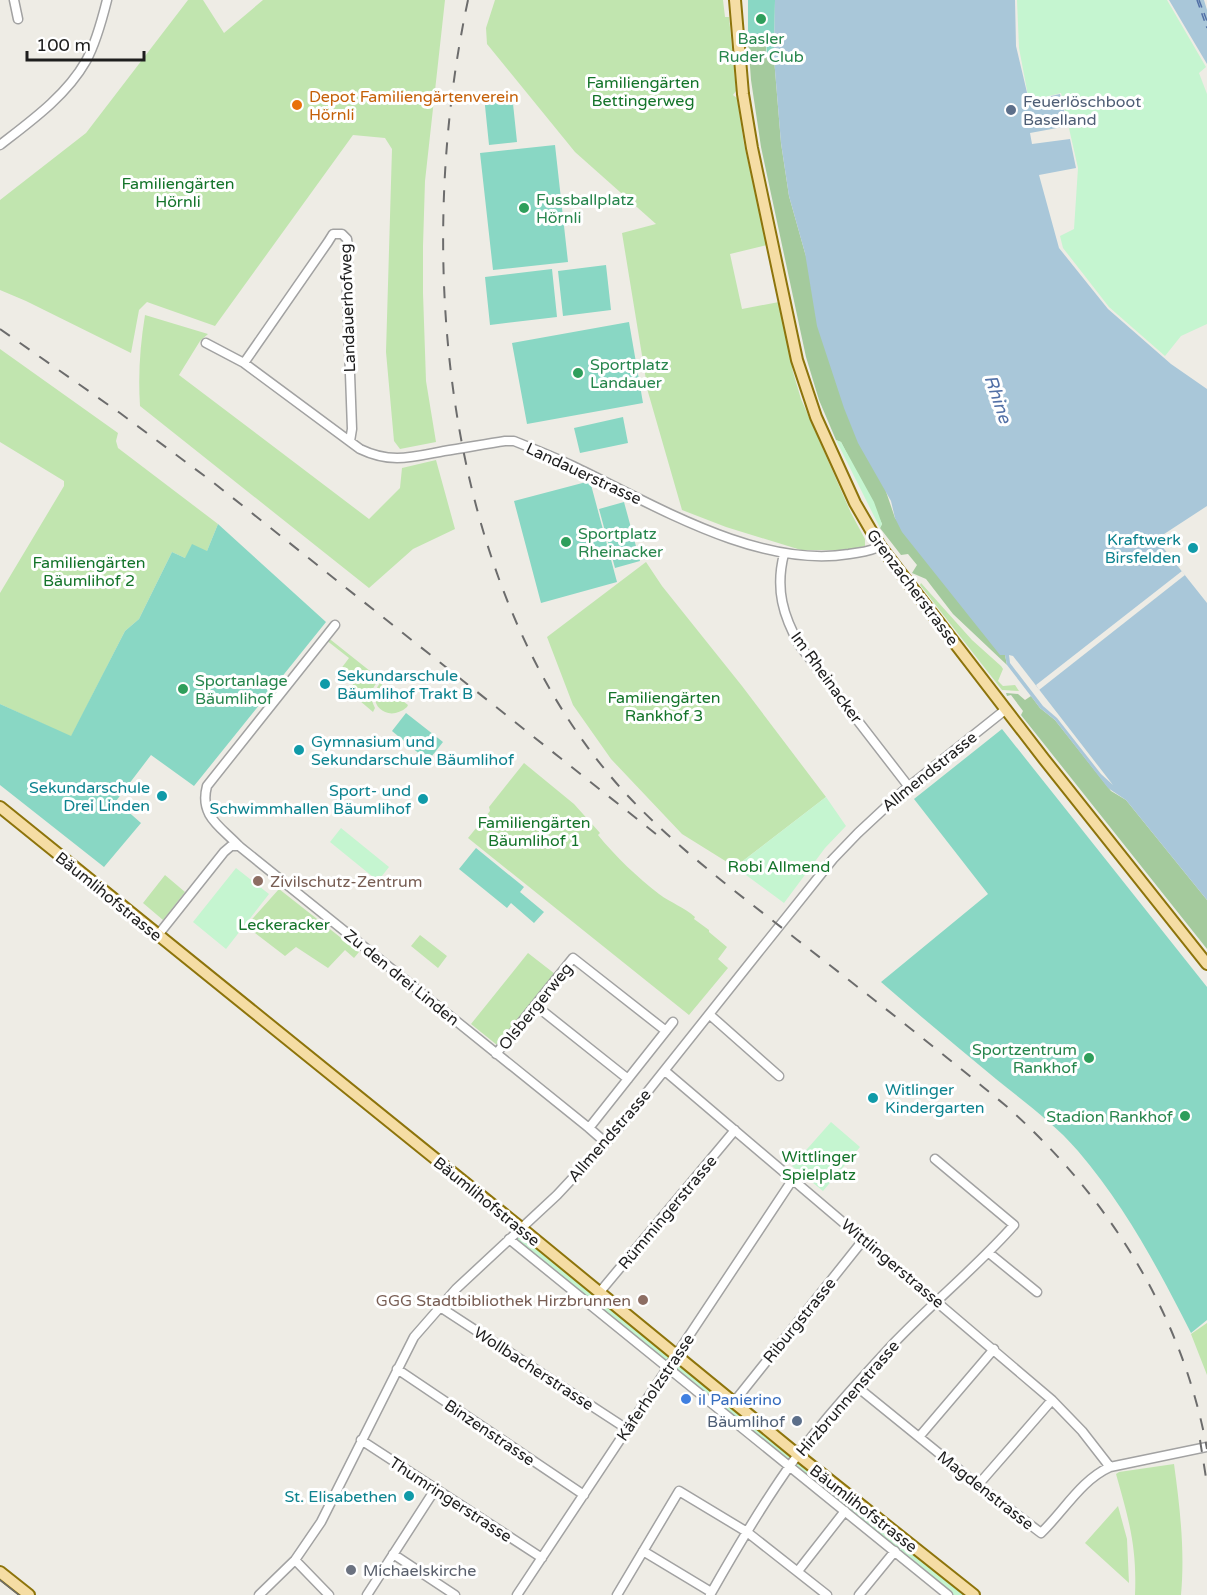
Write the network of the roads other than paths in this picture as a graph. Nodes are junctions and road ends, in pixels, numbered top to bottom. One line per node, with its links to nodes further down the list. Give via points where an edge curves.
1 (14, 0): 4 (street)
2 (107, 0): 5 (street, via 86,62 40,114)
3 (735, 0): 9 (main road, Grenzacherstrasse, via 752,148 801,372 825,439)
4 (18, 19)
5 (0, 145)
6 (206, 343): 7 (street, Landauerstrasse)
7 (244, 363): 8 (street, Landauerstrasse); 8 (street, Landauerhofweg, via 333,234 342,234 348,247)
8 (350, 441): 10 (street, Landauerstrasse, via 371,454 394,459 514,441 712,532)
9 (880, 546): 10 (street, Landauerstrasse, via 840,556); 12 (main road, Grenzacherstrasse)
10 (784, 554): 13 (street, Im Rheinacker, via 780,595 794,635)
11 (335, 625): 15 (street, Zu den drei Linden, via 207,786 208,814)
12 (1005, 710): 13 (street, Allmendstrasse); 17 (main road, Grenzacherstrasse)
13 (909, 787): 19 (street, Allmendstrasse, via 833,859)
14 (0, 807): 16 (main road, Bäumlihofstrasse)
15 (238, 846): 16 (street, via 224,852); 22 (street, Zu den drei Linden)
16 (158, 935): 31 (main road, Bäumlihofstrasse)
17 (1207, 964)
18 (535, 1005): 21 (street, Olsbergerweg, via 573,958); 22 (street, Olsbergerweg); 25 (street)
19 (710, 1015): 23 (street, Allmendstrasse); 24 (street)
20 (673, 1022): 21 (street, Allmendstrasse)
21 (666, 1031): 25 (street, Allmendstrasse)
22 (496, 1053): 26 (street, Zu den drei Linden)
23 (665, 1071): 27 (street, Wittlingerstrasse); 28 (street, Allmendstrasse)
24 (779, 1076)
25 (628, 1079): 26 (street, Allmendstrasse)
26 (590, 1128): 28 (street, Zu den drei Linden)
27 (735, 1130): 30 (street, Wittlingerstrasse); 36 (street, Rümmingerstrasse)
28 (605, 1142): 31 (street, Allmendstrasse)
29 (935, 1158): 34 (street, Hirzbrunnenstrasse, via 1014,1225)
30 (793, 1179): 33 (street, Wittlingerstrasse); 40 (street, Käferholzstrasse)
31 (521, 1228): 32 (street, Allmendstrasse); 36 (main road, Bäumlihofstrasse)
32 (509, 1239): 38 (street, Allmendstrasse); 41 (street, Bäumlihofstrasse)
33 (864, 1239): 37 (street, Wittlingerstrasse); 45 (street, Riburgstrasse)
34 (989, 1253): 35 (street); 37 (street, Hirzbrunnenstrasse)
35 (1037, 1292)
36 (599, 1293): 40 (main road, Bäumlihofstrasse)
37 (936, 1300): 39 (street, Wittlingerstrasse); 43 (street, Hirzbrunnenstrasse)
38 (440, 1307): 42 (street, Allmendstrasse, via 414,1337); 46 (street, Wollbacherstrasse)
39 (994, 1349): 44 (street, Wittlingerstrasse); 47 (street)
40 (676, 1356): 41 (street, Käferholzstrasse); 45 (main road, Bäumlihofstrasse)
41 (668, 1368): 46 (street, Käferholzstrasse); 51 (street, Bäumlihofstrasse)
42 (397, 1369): 48 (street, Allmendstrasse); 55 (street, Binzenstrasse)
43 (856, 1386): 47 (street, Magdenstrasse); 50 (street, Hirzbrunnenstrasse)
44 (1052, 1400): 52 (street, Wittlingerstrasse); 53 (street)
45 (734, 1402): 50 (main road, Bäumlihofstrasse)
46 (627, 1429): 55 (street, Käferholzstrasse)
47 (919, 1437): 53 (street, Magdenstrasse)
48 (361, 1440): 54 (street, Thumringerstrasse); 62 (street, Allmendstrasse, via 330,1505)
49 (1207, 1447): 52 (street)
50 (798, 1455): 51 (street, Hirzbrunnenstrasse); 76 (main road, Bäumlihofstrasse)
51 (790, 1466): 56 (street, Bäumlihofstrasse); 57 (street, Hirzbrunnenstrasse)
52 (1110, 1467): 53 (street, Magdenstrasse, via 1088,1481 1041,1533)
53 (978, 1485)
54 (436, 1488): 60 (street); 61 (street, Thumringerstrasse)
55 (584, 1495): 61 (street, Käferholzstrasse)
56 (845, 1511): 59 (street, Bäumlihofstrasse); 63 (street)
57 (747, 1532): 58 (street, via 679,1491); 63 (street); 65 (street, Hirzbrunnenstrasse)
58 (643, 1551): 65 (street); 73 (street)
59 (895, 1551): 66 (street, Bäumlihofstrasse); 75 (street)
60 (393, 1554): 70 (street); 71 (street)
61 (542, 1558): 72 (street, Käferholzstrasse)
62 (295, 1560): 68 (street, Allmendstrasse); 69 (street)
63 (798, 1571): 74 (street)
64 (0, 1572): 67 (main road)
65 (710, 1594)
66 (944, 1594)
67 (29, 1595)
68 (259, 1595)
69 (329, 1595)
70 (367, 1595)
71 (455, 1595)
72 (517, 1595)
73 (617, 1595)
74 (827, 1595)
75 (858, 1595)
76 (974, 1595)

